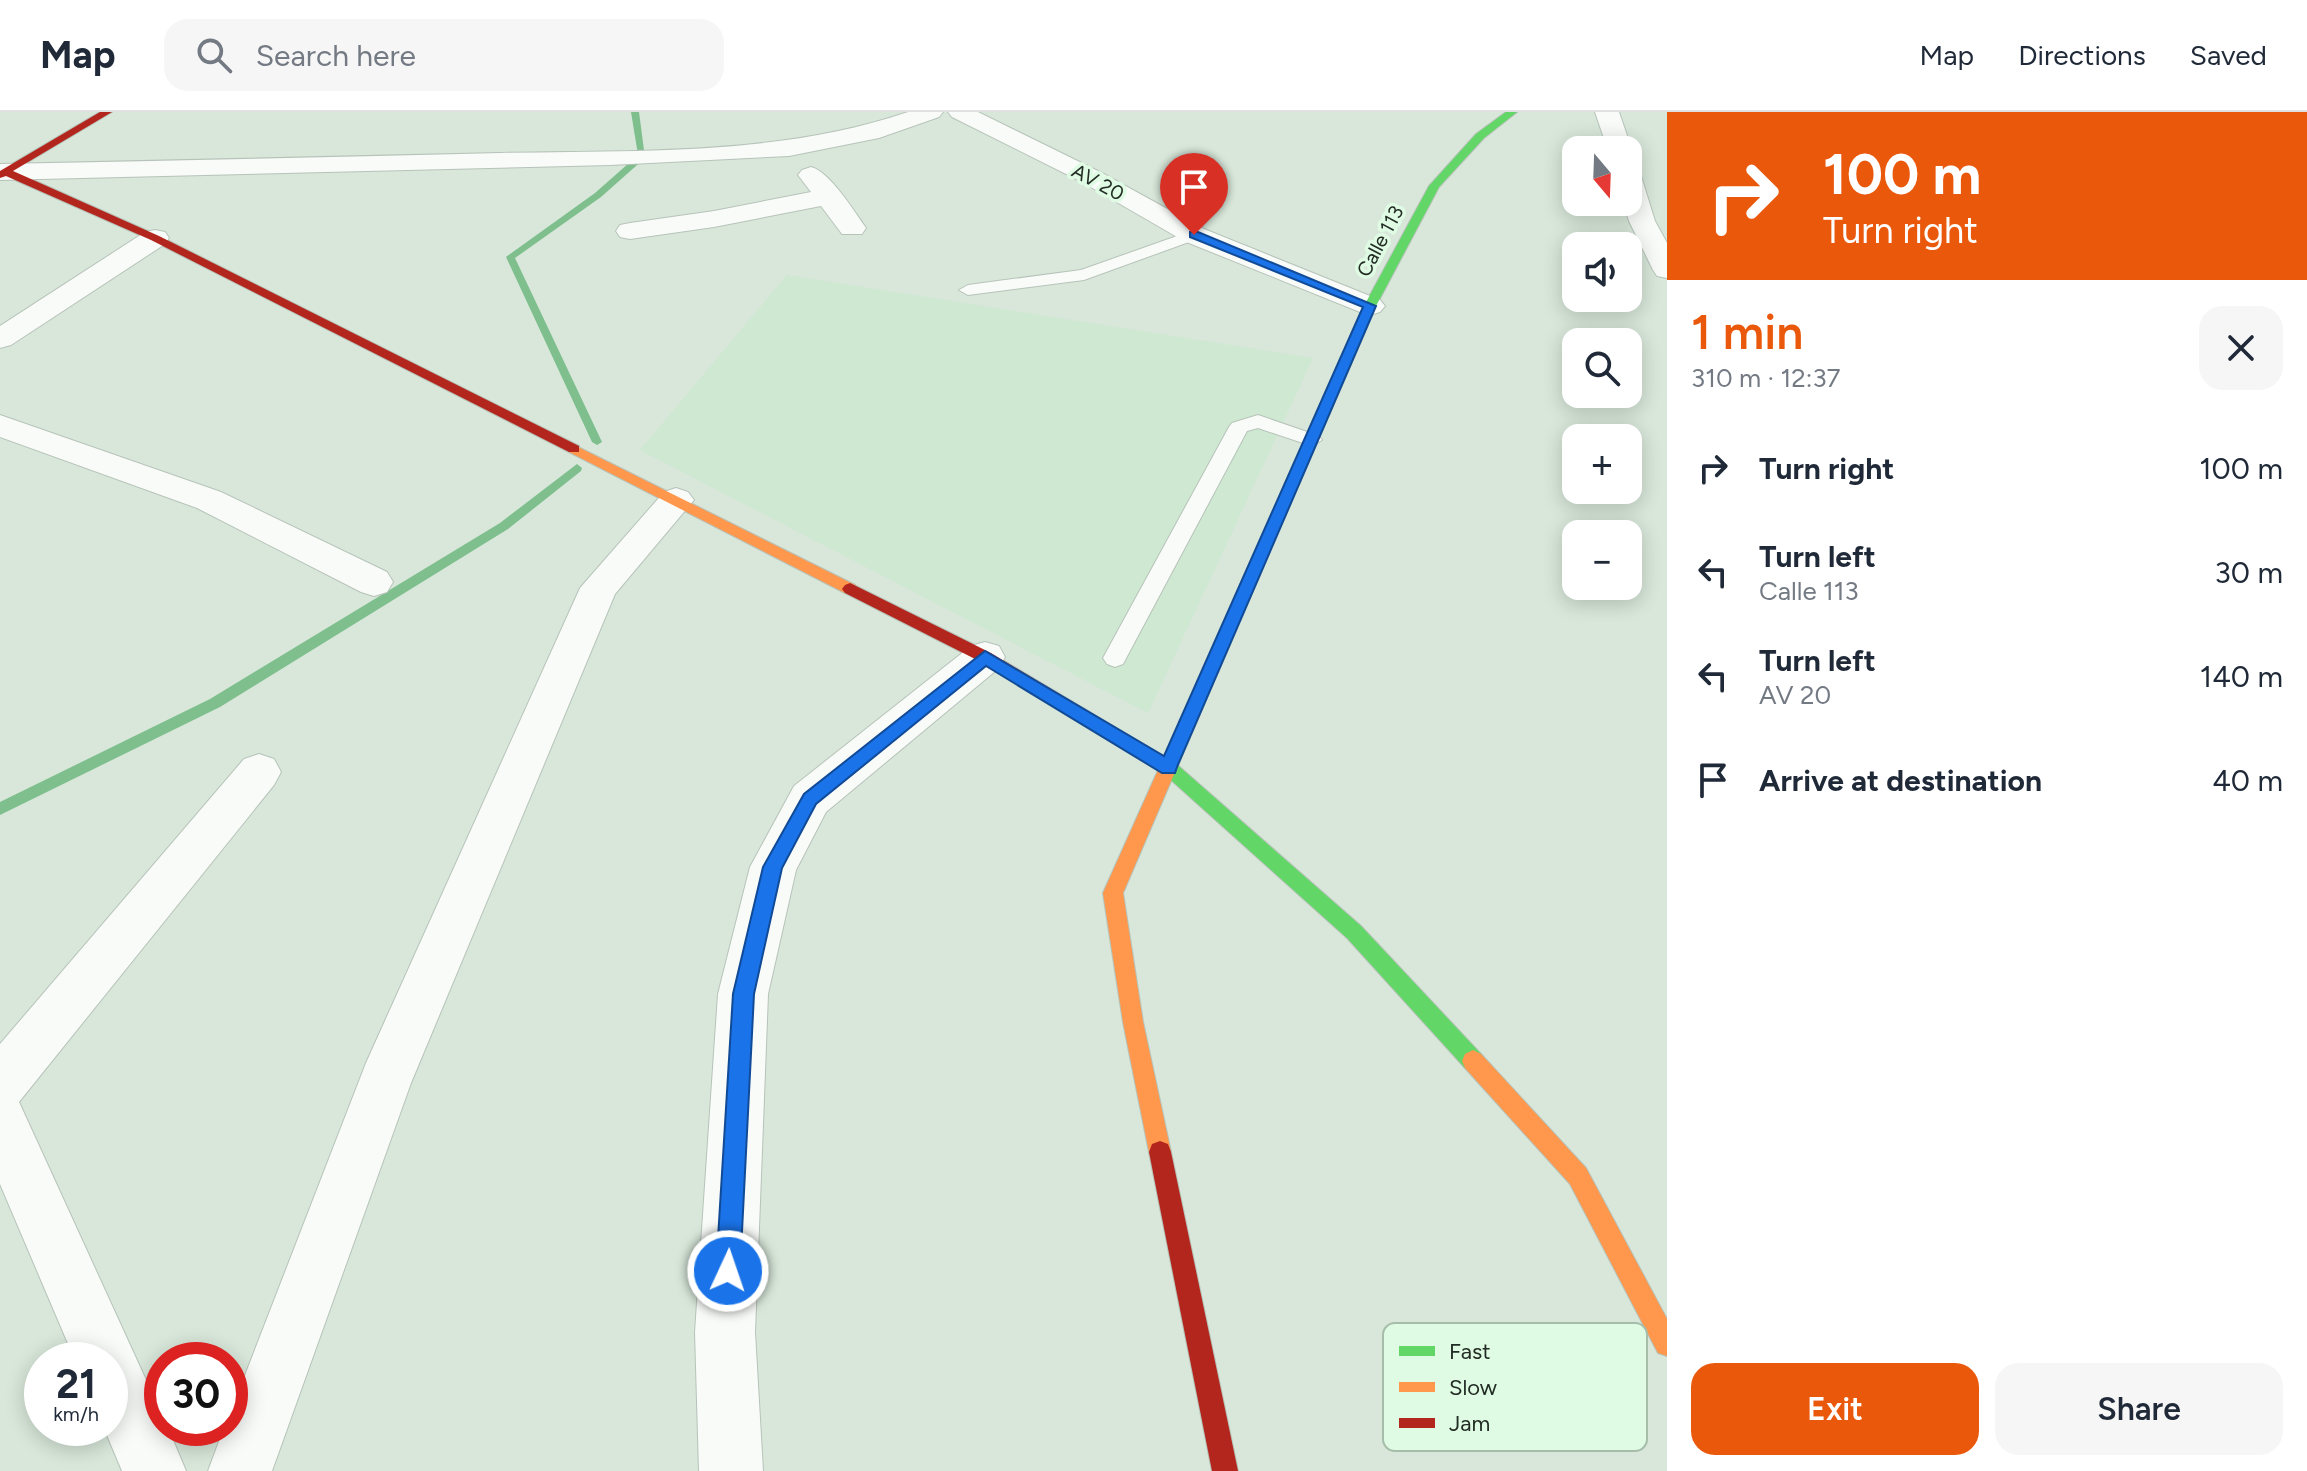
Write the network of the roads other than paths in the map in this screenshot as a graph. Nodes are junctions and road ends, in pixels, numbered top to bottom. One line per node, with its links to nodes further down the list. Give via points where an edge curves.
1 (75, 112): 9 (street)
2 (107, 112): 9 (street)
3 (931, 112): 8 (street, via 870,133)
4 (960, 112): 16 (street, AV 20)
5 (1512, 112): 20 (street, Calle 113, via 1480,136 1434,186)
6 (1607, 112): 7 (street)
7 (1615, 136)
8 (789, 149): 9 (street, via 610,158); 11 (street)
9 (2, 169): 10 (street)
10 (36, 183): 12 (street); 17 (street)
11 (830, 196): 14 (street); 15 (street)
12 (0, 202)
13 (1640, 216): 18 (street)
14 (852, 228)
15 (630, 231)
16 (1194, 235): 19 (lane, via 1084,275); 20 (street, AV 20)
17 (155, 238): 21 (street); 24 (street)
18 (1667, 270)
19 (968, 290)
20 (1370, 306): 23 (street, Calle 113)
21 (0, 339)
22 (0, 425): 25 (street, via 209,500)
23 (1312, 440): 27 (lane, via 1258,421 1239,427); 28 (street, Calle 113)
24 (676, 500): 26 (street); 36 (street, via 599,588 385,1082)
25 (374, 582)
26 (985, 657): 28 (street); 37 (street, via 810,799 773,867 743,994 725,1332)
27 (1115, 658)
28 (1168, 767): 33 (street, via 1354,932 1578,1176); 38 (street, Calle 113, via 1113,893 1133,1022)
29 (259, 772): 30 (street)
30 (0, 1084)
31 (0, 1120): 32 (street)
32 (98, 1342)
33 (1667, 1344)
34 (128, 1411): 35 (street)
35 (154, 1471)
36 (240, 1471)
37 (731, 1471)
38 (1225, 1471)

